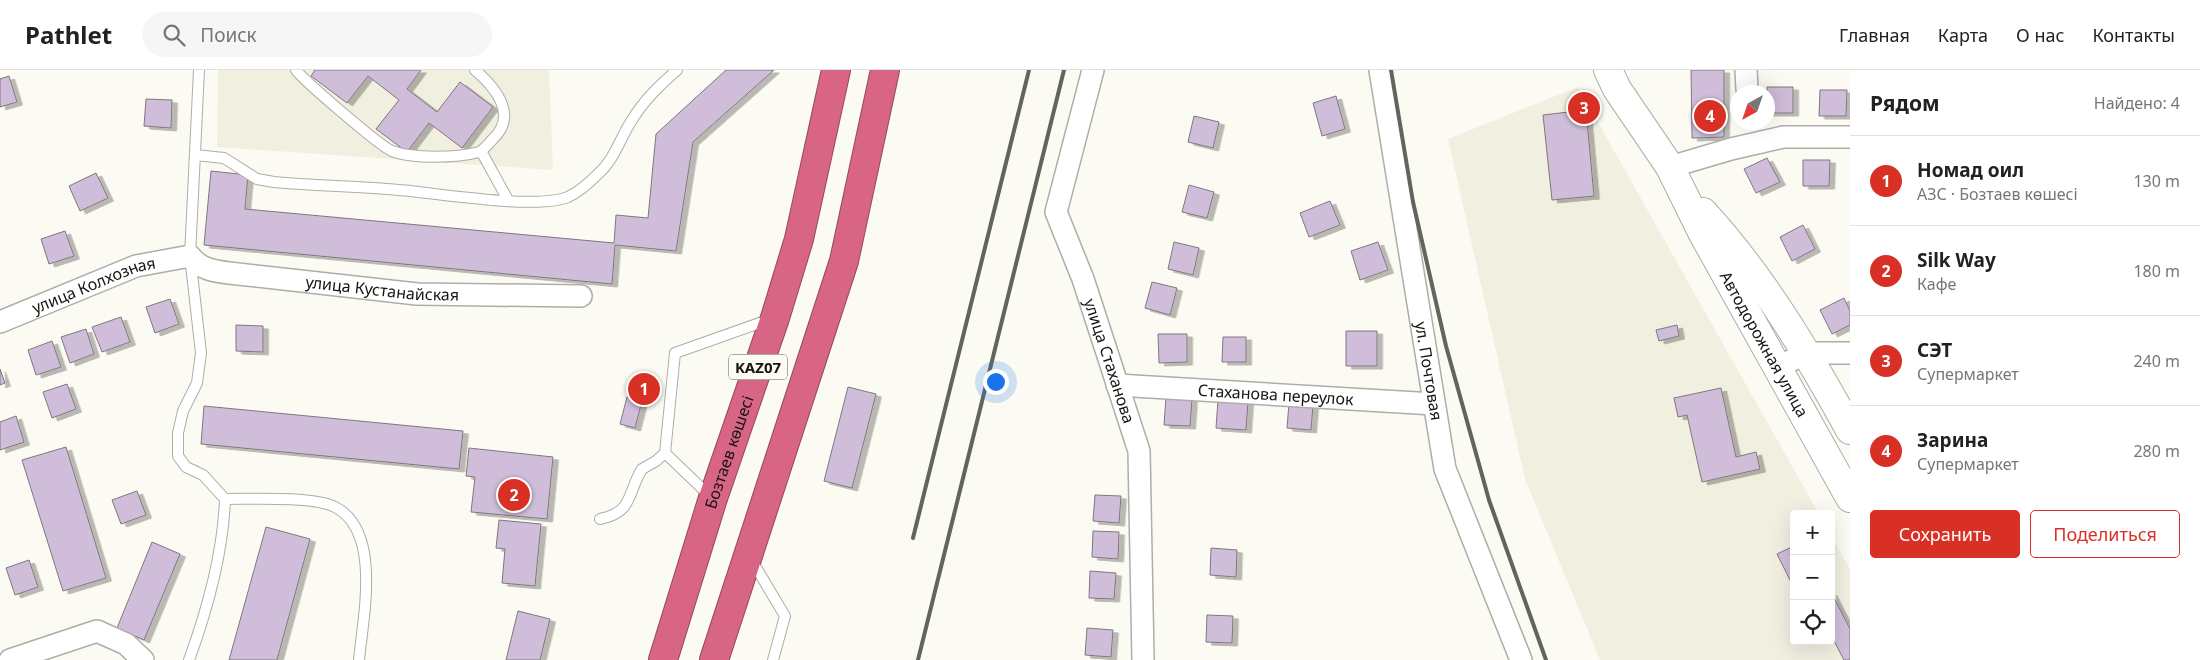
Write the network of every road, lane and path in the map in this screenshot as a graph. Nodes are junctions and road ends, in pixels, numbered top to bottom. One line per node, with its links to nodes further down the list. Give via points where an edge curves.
1 (199, 70): 12 (lane)
2 (296, 70): 11 (lane, via 380,145 392,151 429,156)
3 (476, 70): 11 (lane, via 494,86 506,115 499,134)
4 (677, 70): 14 (lane, via 643,104 617,151 599,174 577,192 552,200)
5 (836, 70): 17 (highway, Бозтаев көшесі / KAZ07, via 799,239)
6 (884, 70): 30 (highway, KAZ07, via 844,261)
7 (1093, 70): 22 (street, улица Стаханова, via 1056,212 1083,280)
8 (1380, 70): 23 (street, ул. Почтовая)
9 (1608, 70): 13 (main road, Автодорожная улица, via 1617,89)
10 (1850, 137): 13 (street, via 1782,137 1731,149)
11 (481, 151): 14 (lane)
12 (195, 155): 14 (lane, via 224,158 263,181); 15 (lane)
13 (1676, 178): 19 (main road, Автодорожная улица, via 1726,237); 21 (main road, Автодорожная улица, via 1702,234)
14 (508, 200)
15 (190, 256): 16 (street, улица Кустанайская, via 196,265 229,273 417,294); 18 (street, улица Колхозная, via 136,266); 28 (lane, via 201,353 197,383 183,411 178,433 178,456 186,467 203,475)
16 (581, 296)
17 (775, 318): 25 (lane, via 675,353); 26 (highway, Бозтаев көшесі / KAZ07)
18 (0, 322)
19 (1808, 353): 20 (street); 21 (street); 24 (main road, Автодорожная улица)
20 (1850, 353)
21 (1777, 368): 27 (main road, Автодорожная улица)
22 (1117, 385): 23 (street, Стаханова переулок); 38 (street, улица Стаханова, via 1139,451)
23 (1434, 404): 39 (street, ул. Почтовая, via 1445,468)
24 (1850, 430)
25 (665, 453): 26 (lane); 29 (lane, via 642,469 620,512)
26 (712, 498): 35 (highway, Бозтаев көшесі / KAZ07)
27 (1850, 498)
28 (225, 499): 33 (lane, via 224,531 212,588); 34 (lane, via 308,501 334,506 353,520 364,544 366,589)
29 (600, 519)
30 (748, 556): 36 (highway, KAZ07); 37 (lane, via 784,616)
31 (10, 660): 32 (street, via 98,631 126,644)
32 (143, 660)
33 (189, 660)
34 (359, 660)
35 (663, 660)
36 (714, 660)
37 (773, 660)
38 (1143, 660)
39 (1521, 660)

